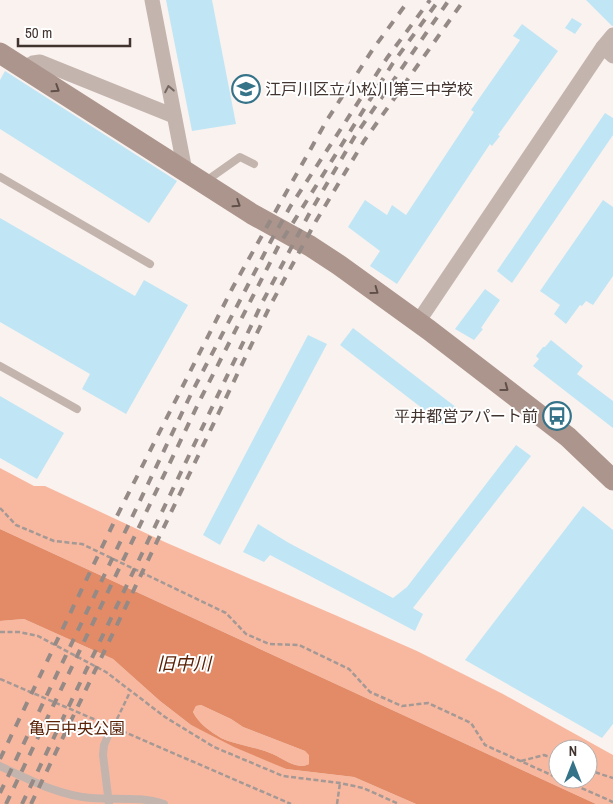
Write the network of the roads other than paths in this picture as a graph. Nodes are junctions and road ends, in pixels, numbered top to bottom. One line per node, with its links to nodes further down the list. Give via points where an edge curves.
1 (152, 0): 6 (street, one-way to 1)
2 (613, 35): 3 (street)
3 (608, 51): 12 (street)
4 (0, 53): 5 (street)
5 (24, 68): 6 (street, via 40,62); 8 (street, one-way to 8)
6 (174, 116): 8 (street)
7 (254, 164): 10 (lane, via 240,157)
8 (185, 171): 10 (street)
9 (0, 177): 11 (lane)
10 (204, 183): 12 (street, one-way to 12, via 339,264)
11 (150, 264)
12 (418, 322): 15 (street, one-way to 15, via 568,438)
13 (0, 366): 14 (lane)
14 (77, 409)
15 (613, 480)
16 (112, 727): 18 (lane, via 103,755)
17 (0, 766): 18 (lane, via 53,790)
18 (109, 801): 19 (lane, via 151,800)
19 (164, 804)

